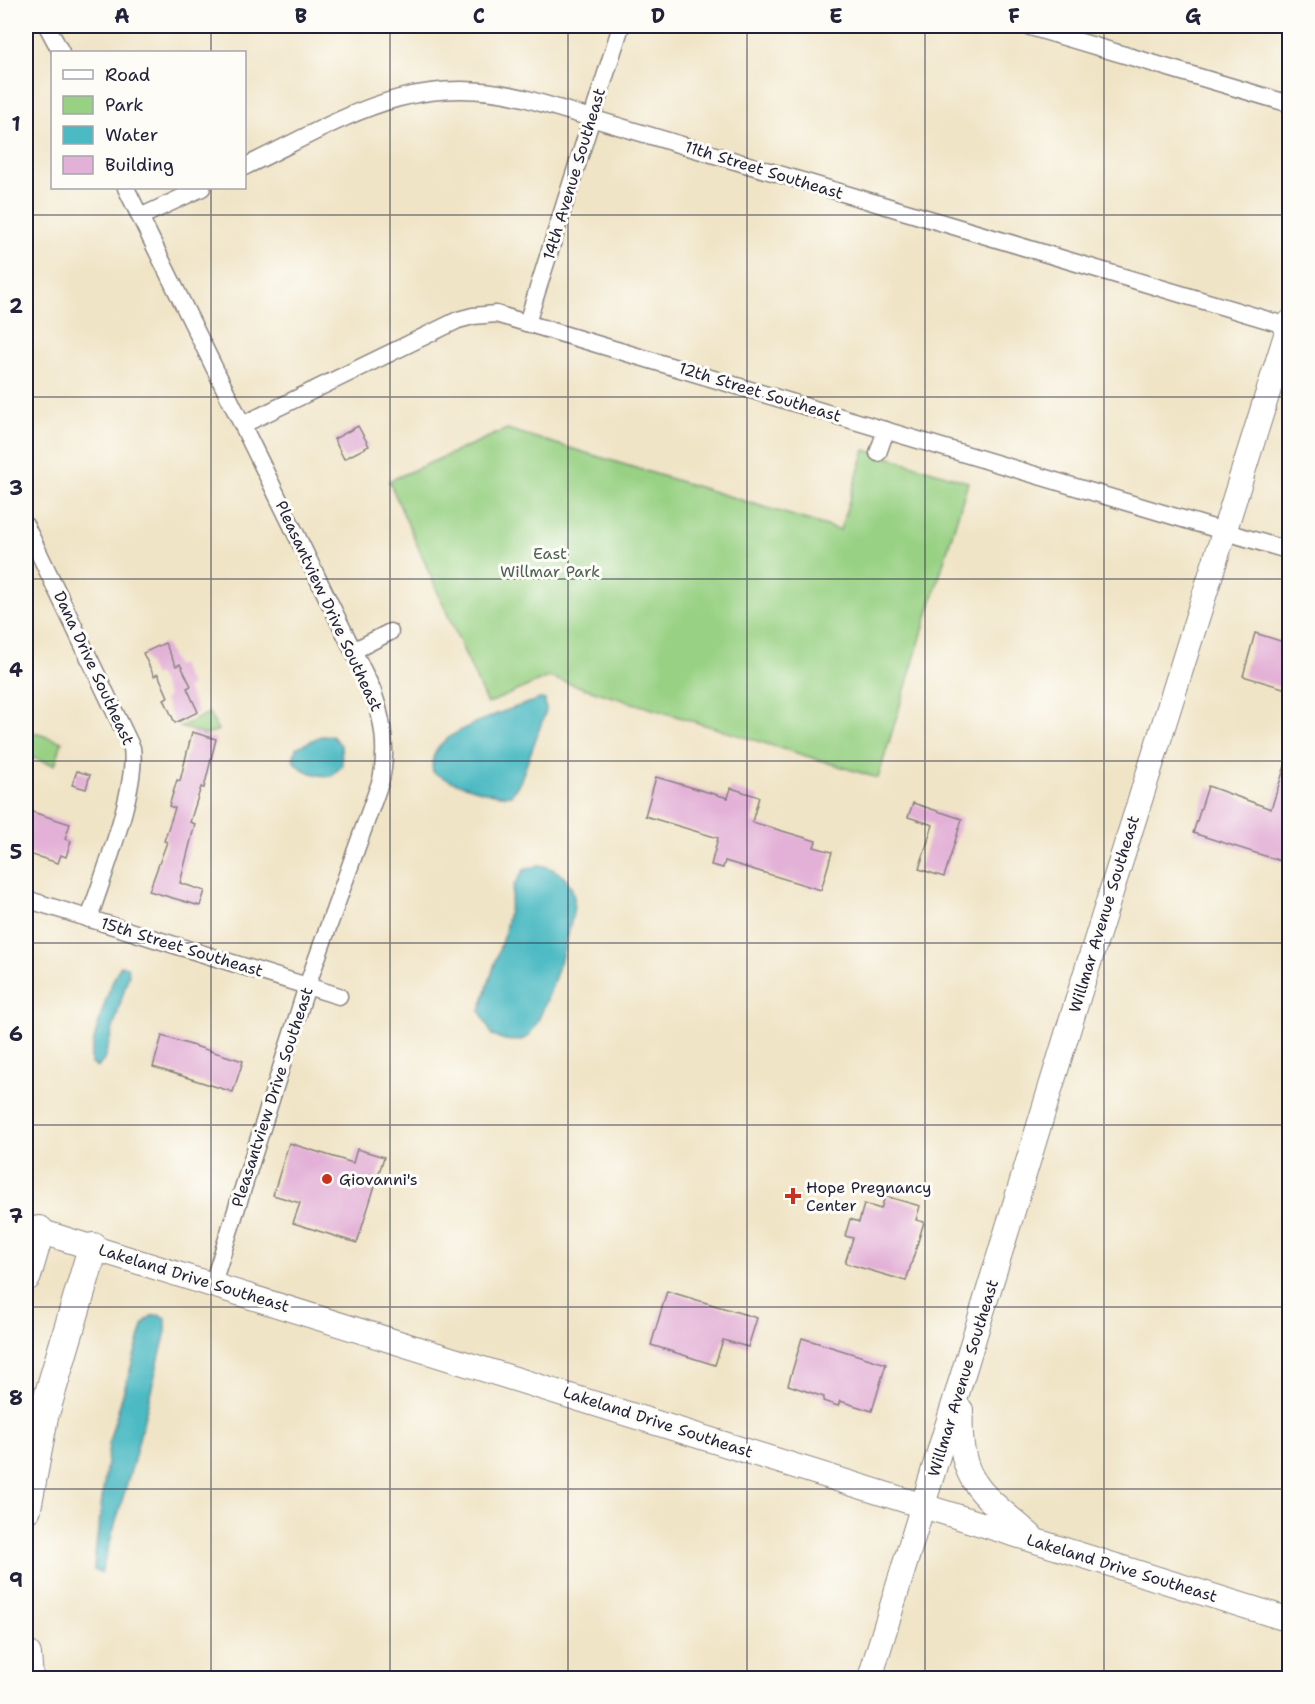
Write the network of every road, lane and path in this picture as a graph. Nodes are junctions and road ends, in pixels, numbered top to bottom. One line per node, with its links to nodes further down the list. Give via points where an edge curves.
1 (47, 26): 4 (street)
2 (621, 26): 6 (street, 14th Avenue Southeast)
3 (1027, 26): 5 (street)
4 (60, 51)
5 (1290, 105)
6 (591, 119): 7 (street, 11th Street Southeast, via 486,90 427,91 355,114); 11 (street, 14th Avenue Southeast); 12 (street, 11th Street Southeast)
7 (246, 166)
8 (126, 189): 10 (street, Pleasantview Drive Southeast)
9 (200, 189): 10 (street)
10 (140, 217): 13 (street, Pleasantview Drive Southeast)
11 (527, 322): 13 (street, 12th Street Southeast, via 486,314 458,320); 14 (street, 12th Street Southeast)
12 (1289, 324): 17 (main road, Willmar Avenue Southeast)
13 (244, 424): 20 (street, Pleasantview Drive Southeast)
14 (886, 430): 15 (street); 17 (street, 12th Street Southeast)
15 (878, 453)
16 (26, 526): 22 (street, Dana Drive Southeast, via 132,748 134,763 129,791)
17 (1224, 531): 18 (street, 12th Street Southeast); 29 (main road, Willmar Avenue Southeast)
18 (1290, 551)
19 (390, 632): 20 (street)
20 (353, 651): 23 (street, Pleasantview Drive Southeast, via 378,705 384,766)
21 (26, 899): 22 (street, 15th Street Southeast)
22 (89, 919): 23 (street, 15th Street Southeast)
23 (307, 986): 24 (street, 15th Street Southeast); 28 (street, Pleasantview Drive Southeast)
24 (339, 996)
25 (32, 1229): 26 (main road, Lakeland Drive Southeast); 27 (highway)
26 (93, 1248): 28 (main road, Lakeland Drive Southeast); 31 (highway, via 43,1417)
27 (26, 1276)
28 (213, 1283): 30 (main road, Lakeland Drive Southeast)
29 (968, 1362): 30 (main road, Willmar Avenue Southeast); 32 (main road, via 960,1431 964,1466 980,1492)
30 (924, 1506): 32 (main road, Lakeland Drive Southeast); 36 (main road, Willmar Avenue Southeast)
31 (26, 1508)
32 (1038, 1542): 33 (main road, Lakeland Drive Southeast)
33 (1290, 1620)
34 (26, 1655): 35 (highway)
35 (28, 1678)
36 (870, 1678)

